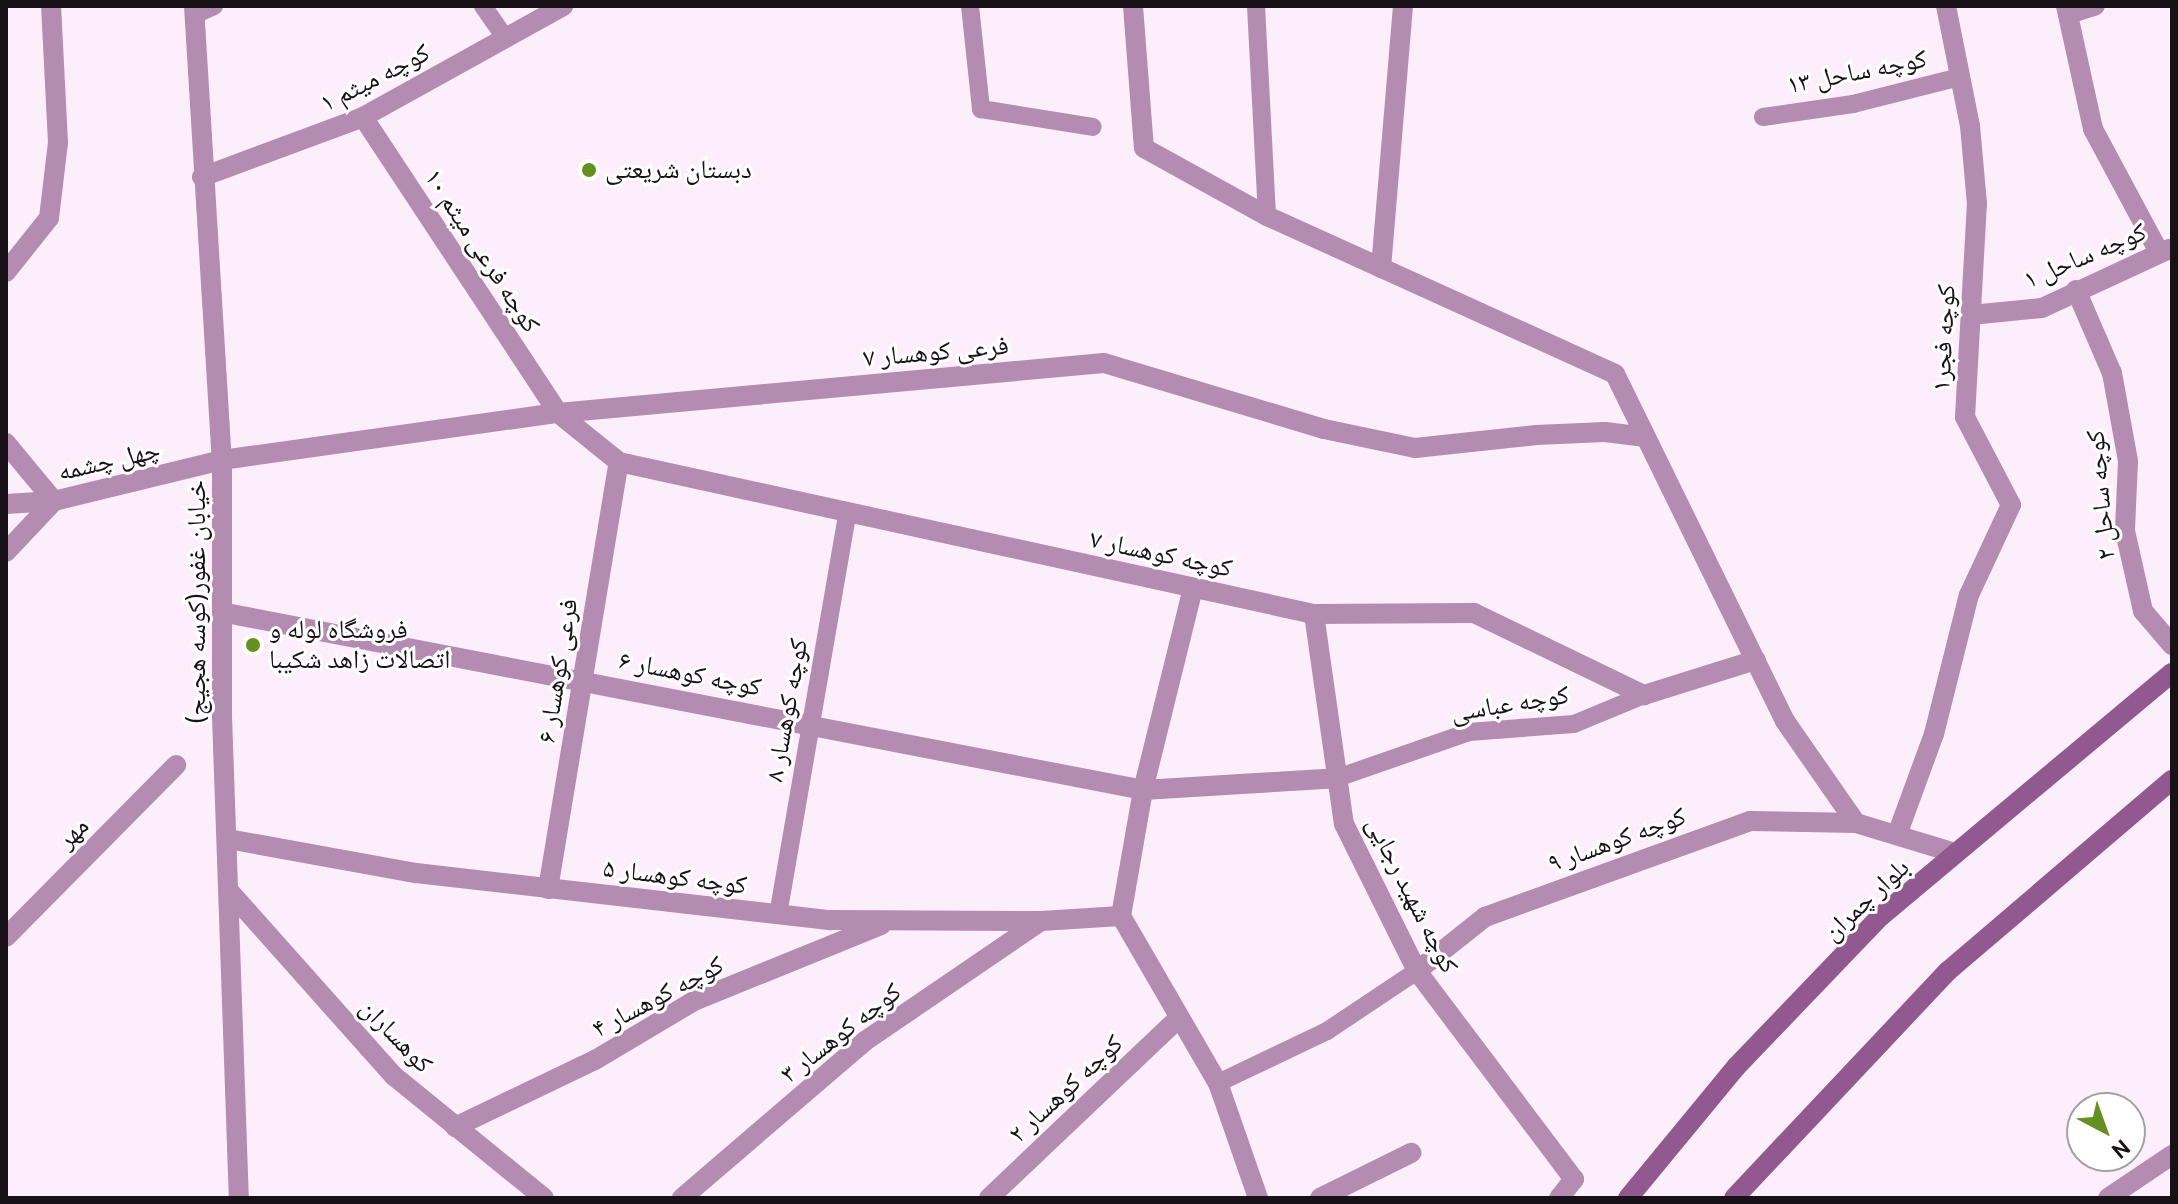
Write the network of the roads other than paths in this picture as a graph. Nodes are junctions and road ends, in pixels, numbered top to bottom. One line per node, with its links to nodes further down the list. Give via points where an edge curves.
1 (51, 6): 22 (street, via 58,143 49,218)
2 (214, 6): 12 (lane)
3 (483, 6): 13 (lane)
4 (563, 6): 13 (street, کوچه میثم ۱)
5 (970, 6): 17 (lane, via 981,109)
6 (1133, 6): 19 (street, via 1144,148)
7 (1256, 6): 19 (lane)
8 (1403, 6): 21 (street)
9 (1946, 6): 14 (street, کوچه فجر۱)
10 (2096, 6): 11 (lane)
11 (2068, 10): 20 (street, via 2093,129)
12 (194, 11): 18 (street, خیابان غفور(کوسه هجیج))
13 (506, 39): 15 (street, کوچه میثم ۱)
14 (1960, 77): 16 (lane, کوچه ساحل ۱۳, via 1853,104); 24 (street, کوچه فجر۱, via 1977,204)
15 (363, 117): 18 (street, کوچه میثم ۱); 25 (street, کوچه فرعی میثم ۱۰)
16 (1763, 117)
17 (1093, 127)
18 (202, 177): 28 (street, خیابان غفور(کوسه هجیج))
19 (1267, 216): 21 (street)
20 (2166, 250): 23 (street, کوچه ساحل ۱)
21 (1381, 268): 26 (street, via 1615,374)
22 (6, 272)
23 (2076, 290): 24 (street, کوچه ساحل ۱, via 2042,308); 37 (street, کوچه ساحل ۲, via 2112,373 2128,461 2125,531 2143,611)
24 (1971, 315): 48 (street, کوچه فجر۱, via 1965,417 2011,505 1969,595 1934,734)
25 (558, 413): 26 (street, فرعی کوهسار ۷, via 1104,363 1324,429 1415,448 1536,435 1605,432); 28 (street, فرعی کوهسار ۷); 29 (street, کوچه کوهسار ۷)
26 (1646, 437): 38 (street)
27 (6, 443): 30 (street)
28 (222, 460): 30 (street, چهل چشمه); 35 (street, خیابان غفور(کوسه هجیج))
29 (619, 462): 32 (street, کوچه کوهسار ۷); 40 (street, فرعی کوهسار ۶)
30 (54, 501): 31 (street, چهل چشمه); 33 (street)
31 (6, 504)
32 (847, 514): 34 (street, کوچه کوهسار ۷); 42 (lane, کوچه کوهسار ۸)
33 (6, 552)
34 (1193, 588): 36 (street, کوچه کوهسار ۷); 46 (street)
35 (226, 613): 40 (street, کوچه کوهسار ۶); 49 (street, خیابان غفور(کوسه هجیج), via 222,716)
36 (1314, 614): 41 (street, کوچه کوهسار ۷, via 1474,613); 44 (street, کوچه شهید رجایی)
37 (2172, 645)
38 (1756, 660): 41 (street); 47 (street, via 1785,721)
39 (2172, 673): 50 (main road, بلوار چمران)
40 (583, 680): 42 (street, کوچه کوهسار ۶); 51 (street, فرعی کوهسار ۶)
41 (1644, 695): 44 (lane, کوچه عباسی, via 1574,724 1469,732)
42 (811, 723): 46 (street, کوچه کوهسار ۶); 53 (lane, کوچه کوهسار ۸)
43 (176, 765): 57 (street, مهر)
44 (1337, 778): 46 (street, کوچه کوهسار ۶); 58 (street, کوچه شهید رجایی, via 1344,824)
45 (2172, 780): 72 (main road, via 1948,971)
46 (1143, 790): 54 (street)
47 (1856, 823): 48 (street, کوچه کوهسار ۹); 58 (street, کوچه کوهسار ۹, via 1750,821 1485,917)
48 (1897, 835): 50 (street, کوچه کوهسار ۹)
49 (228, 839): 51 (street, کوچه کوهسار ۵, via 416,873); 52 (street, خیابان غفور(کوسه هجیج))
50 (1955, 853): 71 (main road, بلوار چمران, via 1881,916 1736,1067)
51 (548, 889): 53 (street, کوچه کوهسار ۵)
52 (229, 891): 61 (street, کوهساران, via 394,1076); 64 (street, خیابان غفور(کوسه هجیج))
53 (778, 915): 56 (street, کوچه کوهسار ۵)
54 (1121, 916): 55 (street, کوچه کوهسار ۵); 59 (street)
55 (1041, 921): 56 (street, کوچه کوهسار ۵); 66 (street, کوچه کوهسار ۳, via 865,1041)
56 (889, 922): 61 (street, کوچه کوهسار ۴, via 694,1001 595,1060)
57 (6, 937)
58 (1417, 971): 60 (lane, via 1327,1031); 70 (street, کوچه شهید رجایی, via 1574,1179)
59 (1179, 1018): 60 (street); 67 (street, کوچه کوهسار ۲)
60 (1218, 1083): 68 (street)
61 (455, 1127): 65 (street, کوهساران)
62 (1411, 1153): 69 (street)
63 (2172, 1155): 73 (street)
64 (239, 1198)
65 (544, 1198)
66 (682, 1198)
67 (989, 1198)
68 (1258, 1198)
69 (1320, 1198)
70 (1559, 1198)
71 (1628, 1198)
72 (1734, 1198)
73 (2108, 1198)

